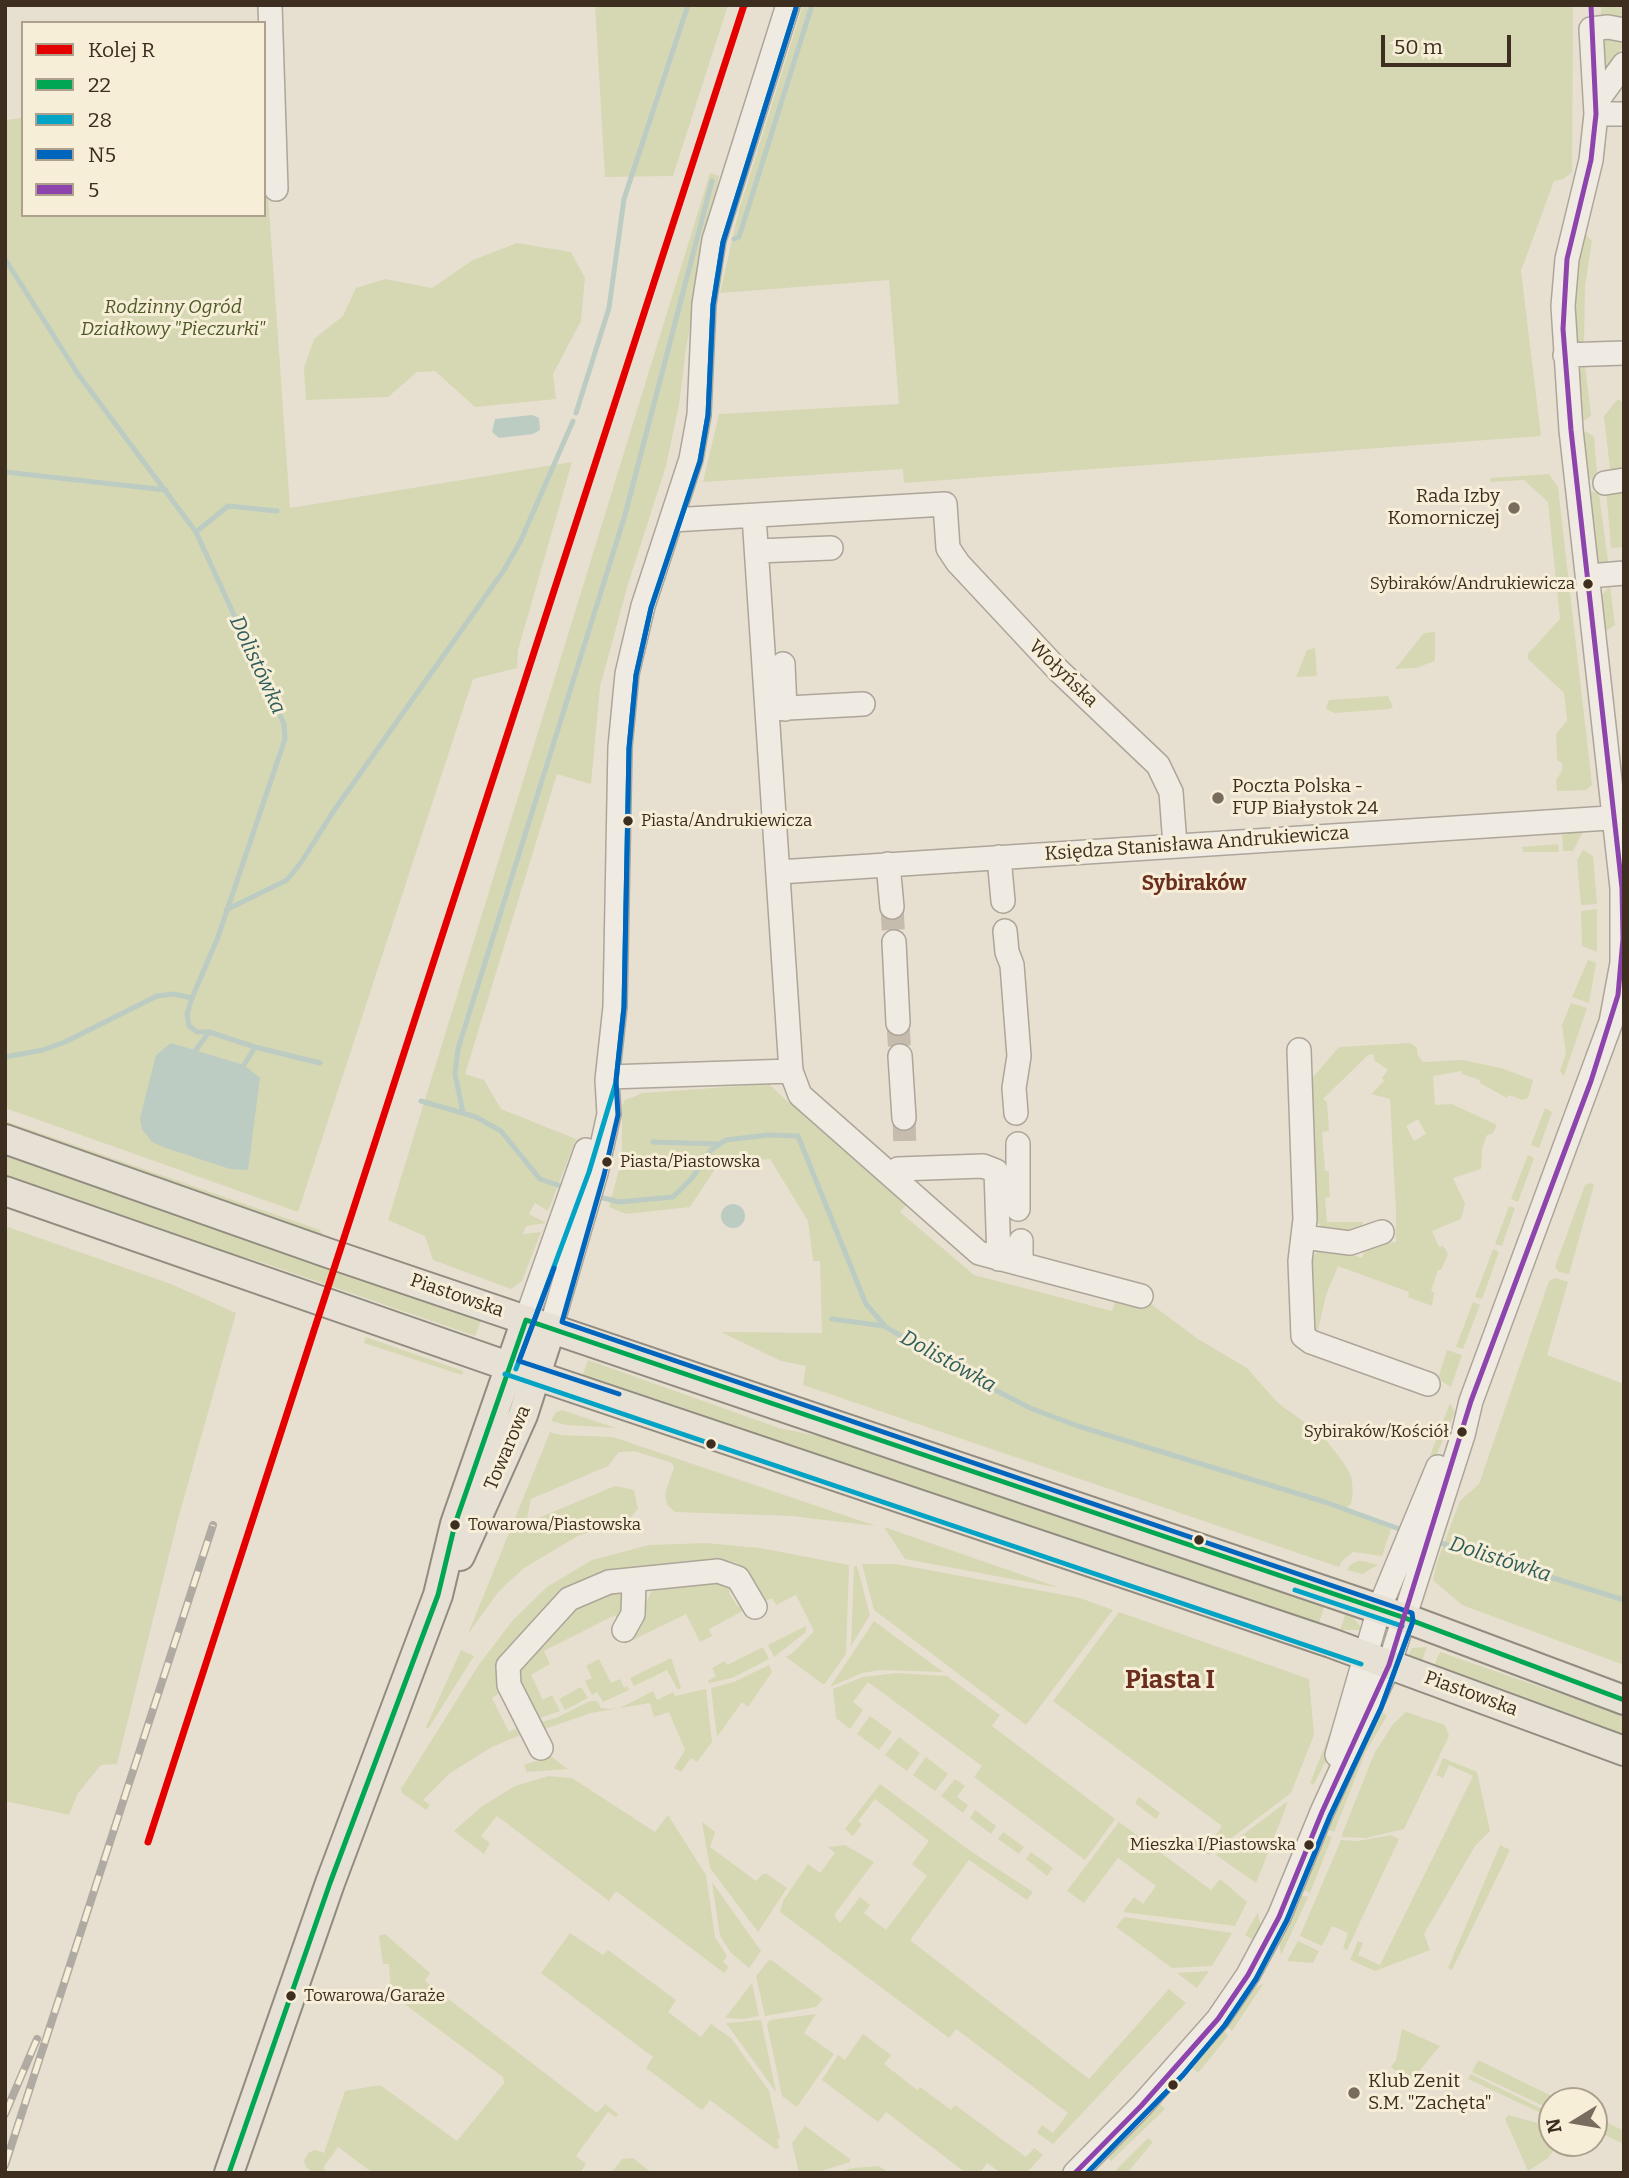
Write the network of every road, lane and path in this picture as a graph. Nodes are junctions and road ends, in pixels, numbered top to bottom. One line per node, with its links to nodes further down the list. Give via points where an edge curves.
1 (270, 5): 7 (street)
2 (788, 5): 12 (street, via 714,240 704,303 699,415)
3 (1624, 30): 5 (street, via 1591,29)
4 (1624, 64): 5 (street)
5 (1597, 108): 6 (street); 9 (street, via 1591,160 1566,270)
6 (1624, 114)
7 (276, 188)
8 (1624, 338): 10 (street, via 1601,345)
9 (1565, 355): 10 (street); 16 (street)
10 (1610, 359)
11 (754, 516): 12 (street); 13 (street); 21 (street, Wołyńska, via 944,504 948,548 958,563 1057,669 1158,765 1171,792)
12 (672, 520): 33 (street, via 637,628 622,713 615,1007)
13 (757, 551): 14 (street); 19 (street)
14 (819, 553)
15 (1624, 573): 16 (street)
16 (1589, 576): 20 (street)
17 (783, 664): 19 (street)
18 (863, 704): 19 (street)
19 (777, 709): 24 (street)
20 (1620, 817): 21 (street, Księdza Stanisława Andrukiewicza); 53 (street, via 1623,929 1614,1009 1471,1401 1464,1435 1427,1516)
21 (1175, 845): 22 (street, Księdza Stanisława Andrukiewicza)
22 (999, 857): 23 (street, Księdza Stanisława Andrukiewicza); 25 (street)
23 (888, 864): 24 (street, Księdza Stanisława Andrukiewicza); 26 (street)
24 (779, 872): 32 (street)
25 (1003, 901)
26 (892, 907)
27 (1005, 931): 34 (street, via 1019,1056)
28 (894, 942): 29 (street)
29 (898, 1023)
30 (1299, 1050): 42 (street)
31 (901, 1056): 35 (street)
32 (791, 1071): 33 (street); 38 (street, via 800,1095)
33 (608, 1079): 46 (street, via 600,1096 588,1171)
34 (1016, 1113)
35 (904, 1118)
36 (5, 1139): 46 (main road, Piastowska)
37 (1018, 1144): 40 (street)
38 (898, 1165): 44 (street, via 963,1242 979,1253); 44 (street, via 984,1166 996,1171)
39 (5, 1191): 47 (main road, Piastowska)
40 (1018, 1209)
41 (1382, 1233): 42 (street, via 1350,1242)
42 (1303, 1237): 49 (street, via 1303,1336)
43 (1021, 1241): 44 (street)
44 (1010, 1262): 45 (street)
45 (1140, 1296)
46 (538, 1324): 47 (main road, Towarowa); 48 (main road, Towarowa); 53 (main road, Piastowska)
47 (508, 1366): 48 (main road, Piastowska); 50 (main road, Towarowa)
48 (537, 1375): 50 (main road, Towarowa); 55 (main road, Piastowska)
49 (1428, 1384)
50 (490, 1458): 59 (main road, Towarowa, via 455,1524 438,1595 330,1882)
51 (634, 1582): 52 (street, via 728,1572 744,1585); 54 (street, via 634,1614); 57 (street, via 609,1582 569,1599 508,1666 509,1685)
52 (755, 1607)
53 (1392, 1614): 55 (street); 56 (main road, Piastowska)
54 (624, 1630)
55 (1376, 1661): 58 (main road, Piastowska); 60 (street, via 1279,1917 1232,1999 1176,2069)
56 (1624, 1700)
57 (541, 1748)
58 (1624, 1751)
59 (229, 2173)
60 (1075, 2173)

